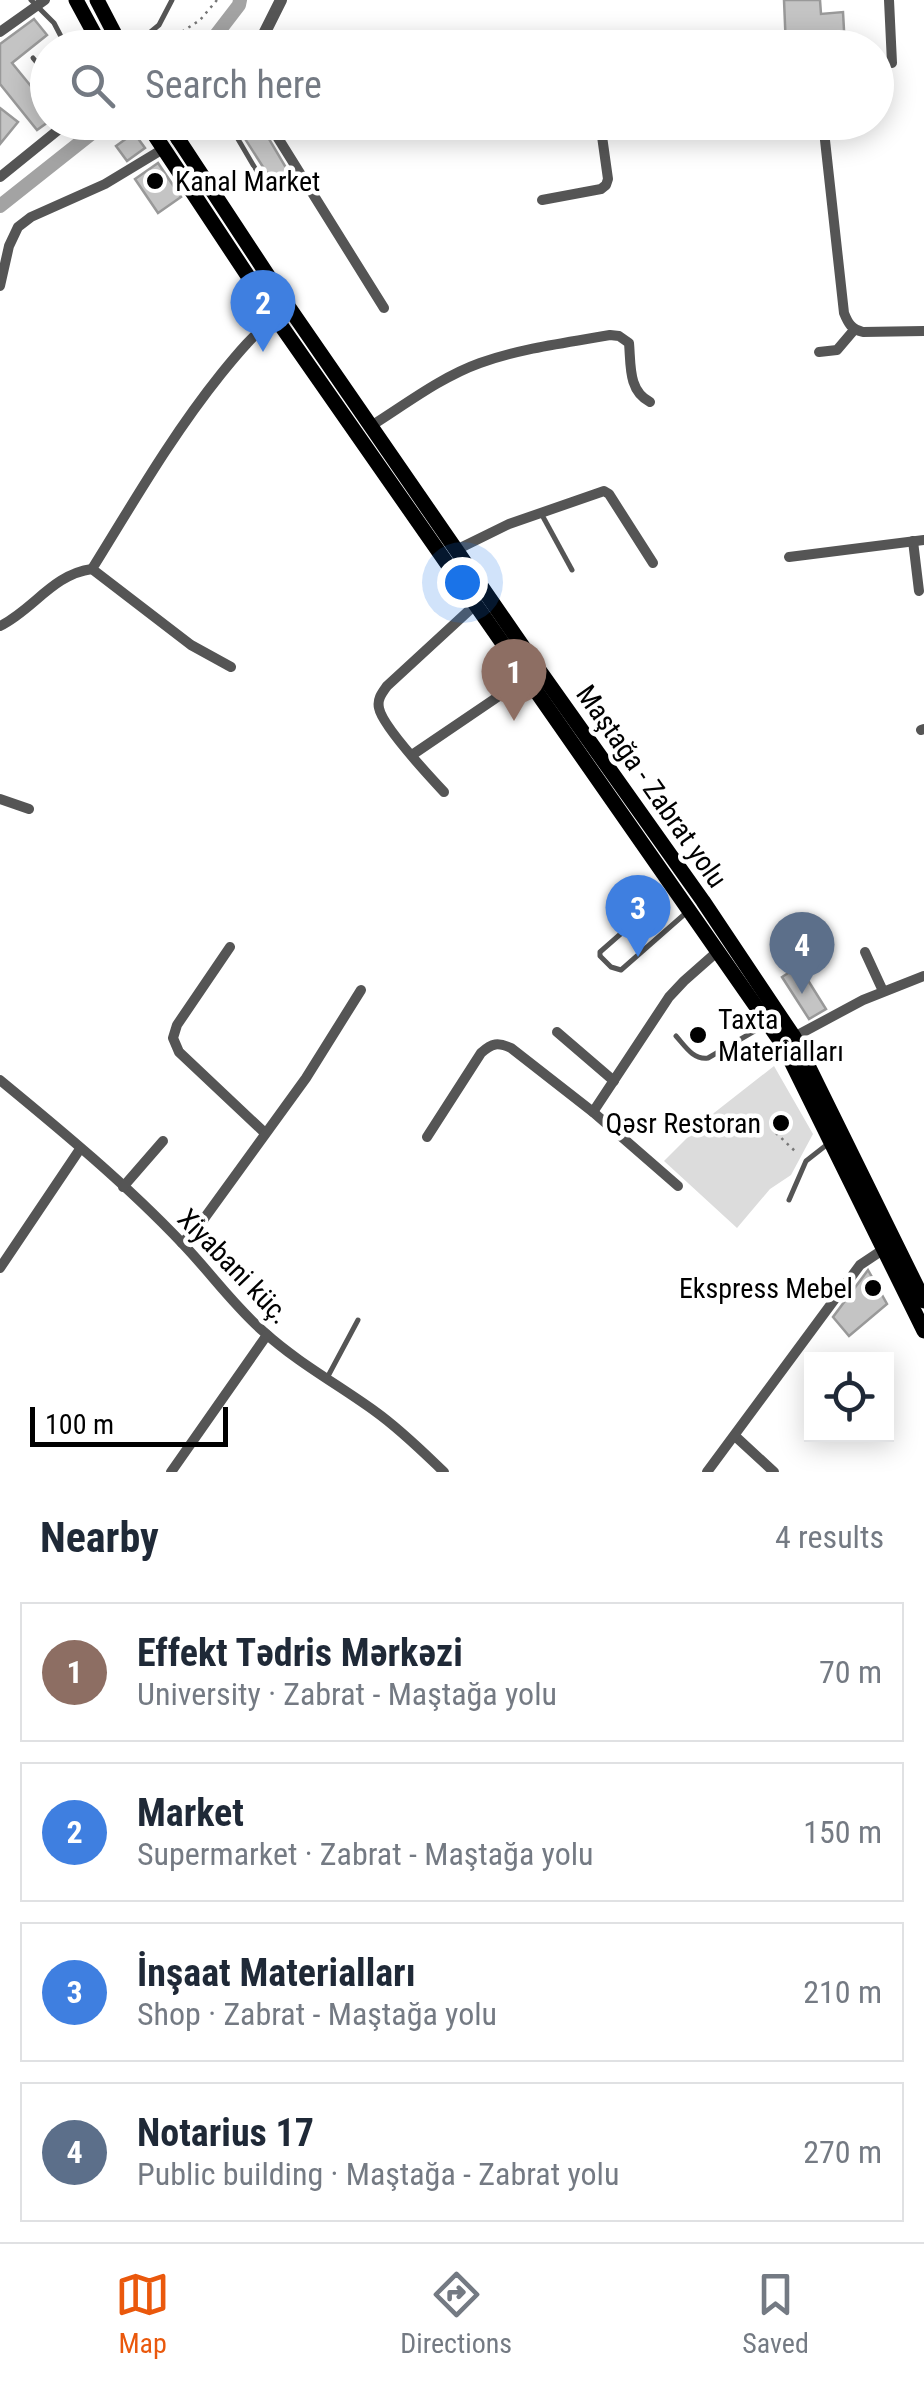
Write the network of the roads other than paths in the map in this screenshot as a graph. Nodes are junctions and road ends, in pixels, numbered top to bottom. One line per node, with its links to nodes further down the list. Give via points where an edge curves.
1 (76, 0): 8 (main road)
2 (97, 0): 9 (main road)
3 (172, 0): 10 (lane)
4 (281, 0): 11 (street)
5 (888, 0): 12 (street)
6 (37, 2): 7 (lane); 13 (street)
7 (58, 30)
8 (92, 30)
9 (113, 30)
10 (151, 30)
11 (266, 30)
12 (890, 30)
13 (0, 32)
14 (46, 140): 23 (street)
15 (166, 140): 22 (main road)
16 (169, 140): 22 (main road, Maştağa - Zabrat yolu)
17 (175, 140): 22 (street)
18 (239, 140): 24 (lane)
19 (279, 140): 28 (street)
20 (603, 140): 25 (street, via 606,186)
21 (825, 140): 30 (street, via 844,312)
22 (170, 144): 26 (street, via 18,227); 29 (main road); 34 (main road, Maştağa - Zabrat yolu)
23 (0, 177)
24 (266, 186)
25 (542, 200)
26 (2, 266): 27 (street)
27 (0, 286)
28 (384, 308)
29 (275, 317): 40 (street, via 198,402); 43 (main road)
30 (854, 330): 31 (street); 32 (street, via 837,350)
31 (924, 330)
32 (819, 352)
33 (650, 402): 34 (street, via 634,388 629,343 610,335 479,363)
34 (371, 426): 37 (main road, Maştağa - Zabrat yolu)
35 (541, 512): 37 (street); 39 (street, via 604,491); 41 (lane)
36 (919, 540): 38 (street); 42 (street)
37 (456, 550): 62 (main road, Maştağa - Zabrat yolu)
38 (789, 556)
39 (653, 563)
40 (92, 569): 44 (street, via 62,579); 45 (street)
41 (572, 570)
42 (919, 590)
43 (476, 605): 46 (main road); 47 (street, via 380,696 382,716)
44 (0, 626)
45 (231, 667)
46 (527, 678): 47 (street); 52 (main road)
47 (412, 755): 48 (street)
48 (444, 792)
49 (0, 798): 50 (street)
50 (28, 810)
51 (649, 909): 52 (lane, via 600,952 617,970)
52 (689, 910): 54 (main road)
53 (230, 947): 66 (street, via 173,1038 178,1052)
54 (718, 950): 59 (main road); 64 (street, via 669,997)
55 (865, 952): 58 (street)
56 (924, 976): 58 (street)
57 (361, 990): 66 (street)
58 (883, 991): 62 (street)
59 (768, 1023): 61 (lane, via 701,1059); 69 (main road)
60 (557, 1032): 64 (street)
61 (676, 1036)
62 (794, 1036): 77 (main road, Maştağa - Zabrat yolu)
63 (0, 1080): 70 (street, Xiyabani küç.)
64 (614, 1081): 65 (street)
65 (594, 1112): 67 (street, via 511,1048 491,1044); 71 (street)
66 (265, 1134): 74 (street)
67 (427, 1137)
68 (163, 1141): 72 (street)
69 (831, 1142): 73 (lane, via 806,1161); 75 (main road)
70 (80, 1149): 72 (street, Xiyabani küç.); 76 (street)
71 (678, 1186)
72 (122, 1187): 74 (street, Xiyabani küç.)
73 (789, 1200)
74 (182, 1243): 81 (street, Xiyabani küç.)
75 (884, 1249): 77 (main road); 83 (street, via 860,1265)
76 (0, 1268)
77 (913, 1279): 78 (main road, Maştağa - Zabrat yolu); 80 (main road)
78 (924, 1301)
79 (358, 1320): 82 (lane)
80 (924, 1330)
81 (267, 1335): 82 (street, Xiyabani küç.); 84 (street)
82 (328, 1378): 85 (street, Xiyabani küç.)
83 (735, 1436): 86 (street); 87 (street)
84 (171, 1472)
85 (444, 1472)
86 (707, 1472)
87 (774, 1472)

